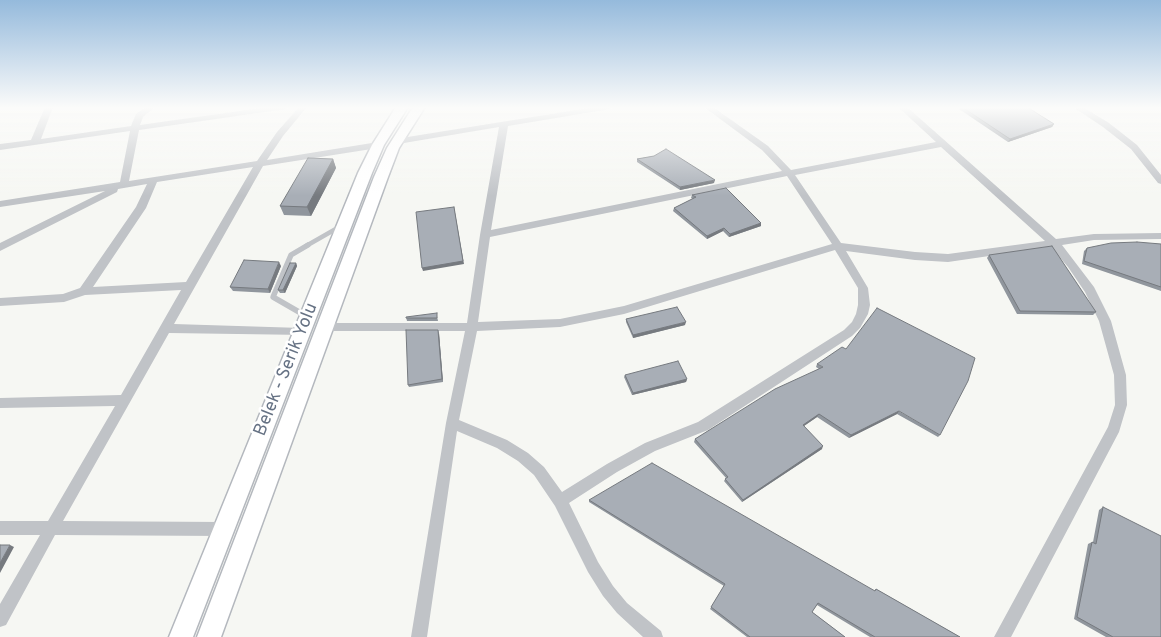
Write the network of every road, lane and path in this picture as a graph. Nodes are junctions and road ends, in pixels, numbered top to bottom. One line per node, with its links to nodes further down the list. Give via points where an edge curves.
1 (37, 137): 13 (street)
2 (70, 137): 13 (street)
3 (133, 137): 21 (street)
4 (278, 137): 17 (street)
5 (383, 137): 15 (main road, Belek - Serik Yolu)
6 (401, 137): 12 (main road, Belek - Serik Yolu)
7 (426, 137): 12 (street)
8 (502, 137): 24 (street)
9 (749, 137): 18 (street)
10 (934, 137): 14 (street)
11 (1121, 137): 20 (street, via 1134,147)
12 (398, 141): 33 (main road, Belek - Serik Yolu, via 380,177)
13 (35, 142): 16 (street)
14 (942, 144): 18 (street); 26 (street)
15 (378, 145): 17 (street); 23 (main road, Belek - Serik Yolu)
16 (0, 147)
17 (262, 162): 19 (street); 29 (street)
18 (789, 173): 24 (street); 27 (street)
19 (154, 180): 21 (street); 30 (street, via 141,208)
20 (1161, 181)
21 (124, 184): 22 (street); 28 (street)
22 (0, 204)
23 (345, 223): 32 (main road, Belek - Serik Yolu); 32 (lane, via 291,255 274,297)
24 (485, 235): 34 (street)
25 (1161, 236): 26 (street, via 1094,237)
26 (1054, 243): 27 (street, via 948,258); 48 (street, via 1080,275 1105,321 1120,374 1121,405 1114,428)
27 (838, 246): 34 (street, via 598,316 536,326); 39 (street, via 863,288 864,296 862,314 848,333 703,426 650,447)
28 (0, 247)
29 (190, 286): 30 (street); 35 (street)
30 (84, 291): 31 (street, via 64,298)
31 (0, 302)
32 (305, 324): 35 (street); 42 (main road, Belek - Serik Yolu)
33 (326, 327): 34 (street); 45 (main road, Belek - Serik Yolu)
34 (472, 327): 38 (street)
35 (166, 328): 36 (street)
36 (124, 400): 37 (street); 41 (street)
37 (0, 403)
38 (452, 423): 39 (street, via 502,444 523,457 539,471); 46 (street)
39 (560, 501): 47 (street, via 608,591)
40 (0, 528): 41 (street)
41 (51, 529): 42 (street); 43 (street)
42 (224, 529): 44 (main road, Belek - Serik Yolu)
43 (0, 619)
44 (181, 637)
45 (209, 637)
46 (419, 637)
47 (655, 637)
48 (1002, 637)

